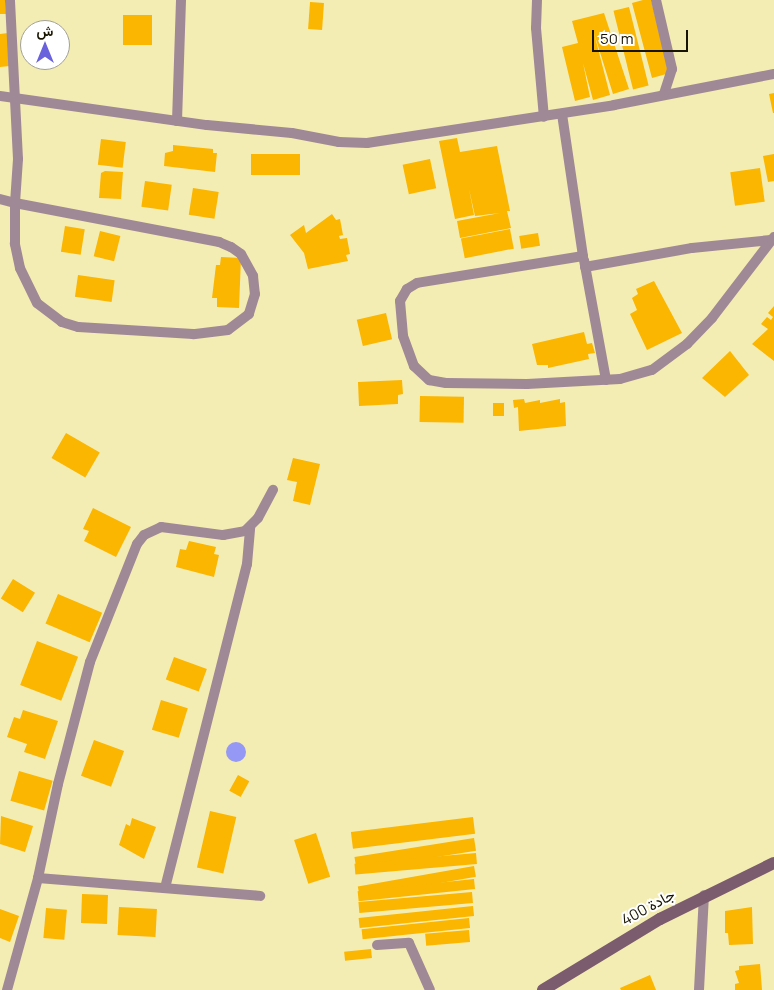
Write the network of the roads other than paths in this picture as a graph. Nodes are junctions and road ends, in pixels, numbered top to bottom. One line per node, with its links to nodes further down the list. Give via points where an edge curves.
1 (10, 0): 8 (street)
2 (181, 0): 11 (street)
3 (538, 0): 10 (street, via 536,28)
4 (656, 0): 6 (street, via 672,68)
5 (774, 74): 6 (street)
6 (664, 94): 9 (street)
7 (0, 96): 8 (street)
8 (14, 100): 11 (street); 13 (street, via 18,159)
9 (562, 114): 10 (street); 15 (street)
10 (544, 117): 11 (street, via 367,143)
11 (177, 121)
12 (0, 200): 13 (street)
13 (16, 203): 13 (street, via 231,247 247,263 253,276 255,294 249,314 228,330 193,334 78,327 62,322 36,303 20,268 16,244)
14 (772, 239): 15 (street); 16 (street, via 712,318 665,363 640,374)
15 (584, 262): 16 (street); 16 (street, via 418,283 402,294 400,301 403,336 414,366 429,380 485,385)
16 (606, 380)
17 (273, 490): 18 (street)
18 (250, 528): 20 (street, via 223,535 161,527 137,544 90,662 58,784); 21 (street, via 247,564)
19 (774, 863): 22 (main road, جادة 400)
20 (38, 878): 21 (street); 25 (street)
21 (165, 888): 23 (street)
22 (704, 895): 27 (main road, جادة 400, via 608,948); 28 (street)
23 (260, 896)
24 (377, 945): 26 (street, via 409,943)
25 (7, 990)
26 (430, 990)
27 (543, 990)
28 (698, 990)

